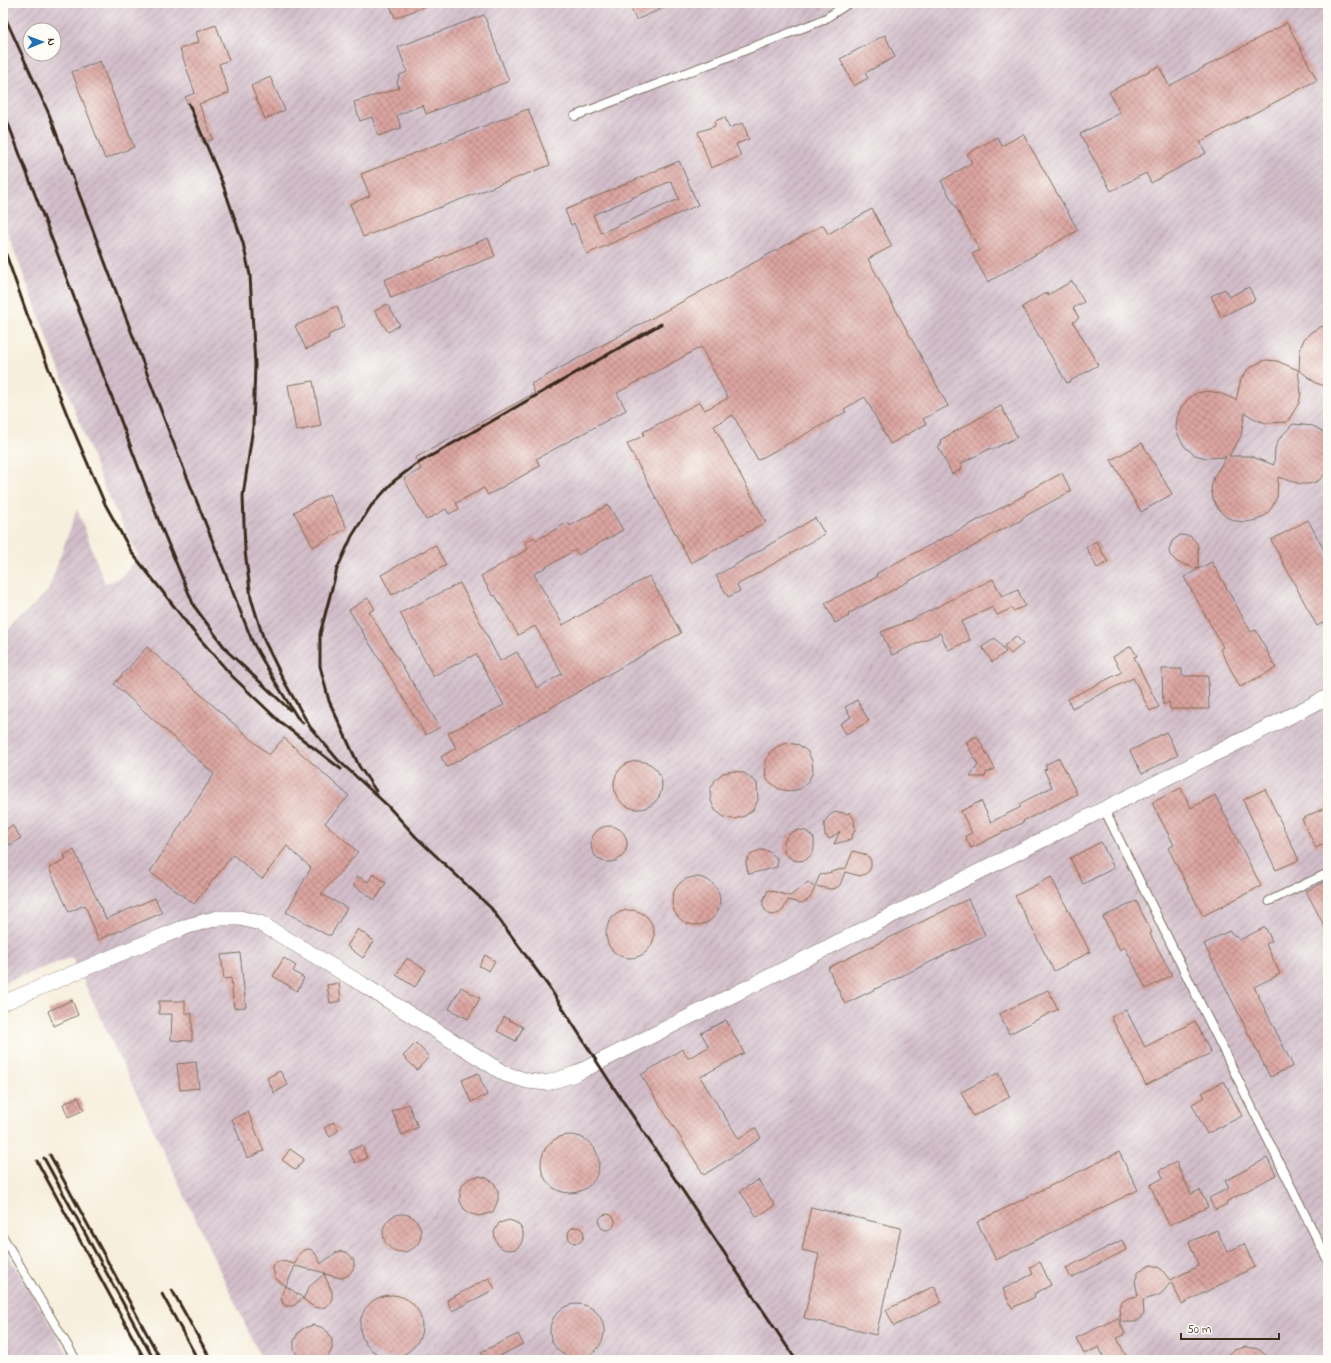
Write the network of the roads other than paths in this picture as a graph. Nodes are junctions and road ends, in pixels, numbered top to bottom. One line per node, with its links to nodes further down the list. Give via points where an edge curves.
1 (849, 3): 2 (lane, via 823,20)
2 (575, 116)
3 (1328, 697): 4 (street)
4 (1104, 809): 7 (street, via 575,1074 547,1083 528,1081 505,1074 260,923 240,918 218,918 188,926); 9 (lane)
5 (1328, 872): 6 (lane)
6 (1269, 901)
7 (3, 1003)
8 (3, 1237): 10 (lane)
9 (1328, 1261)
10 (76, 1360)

